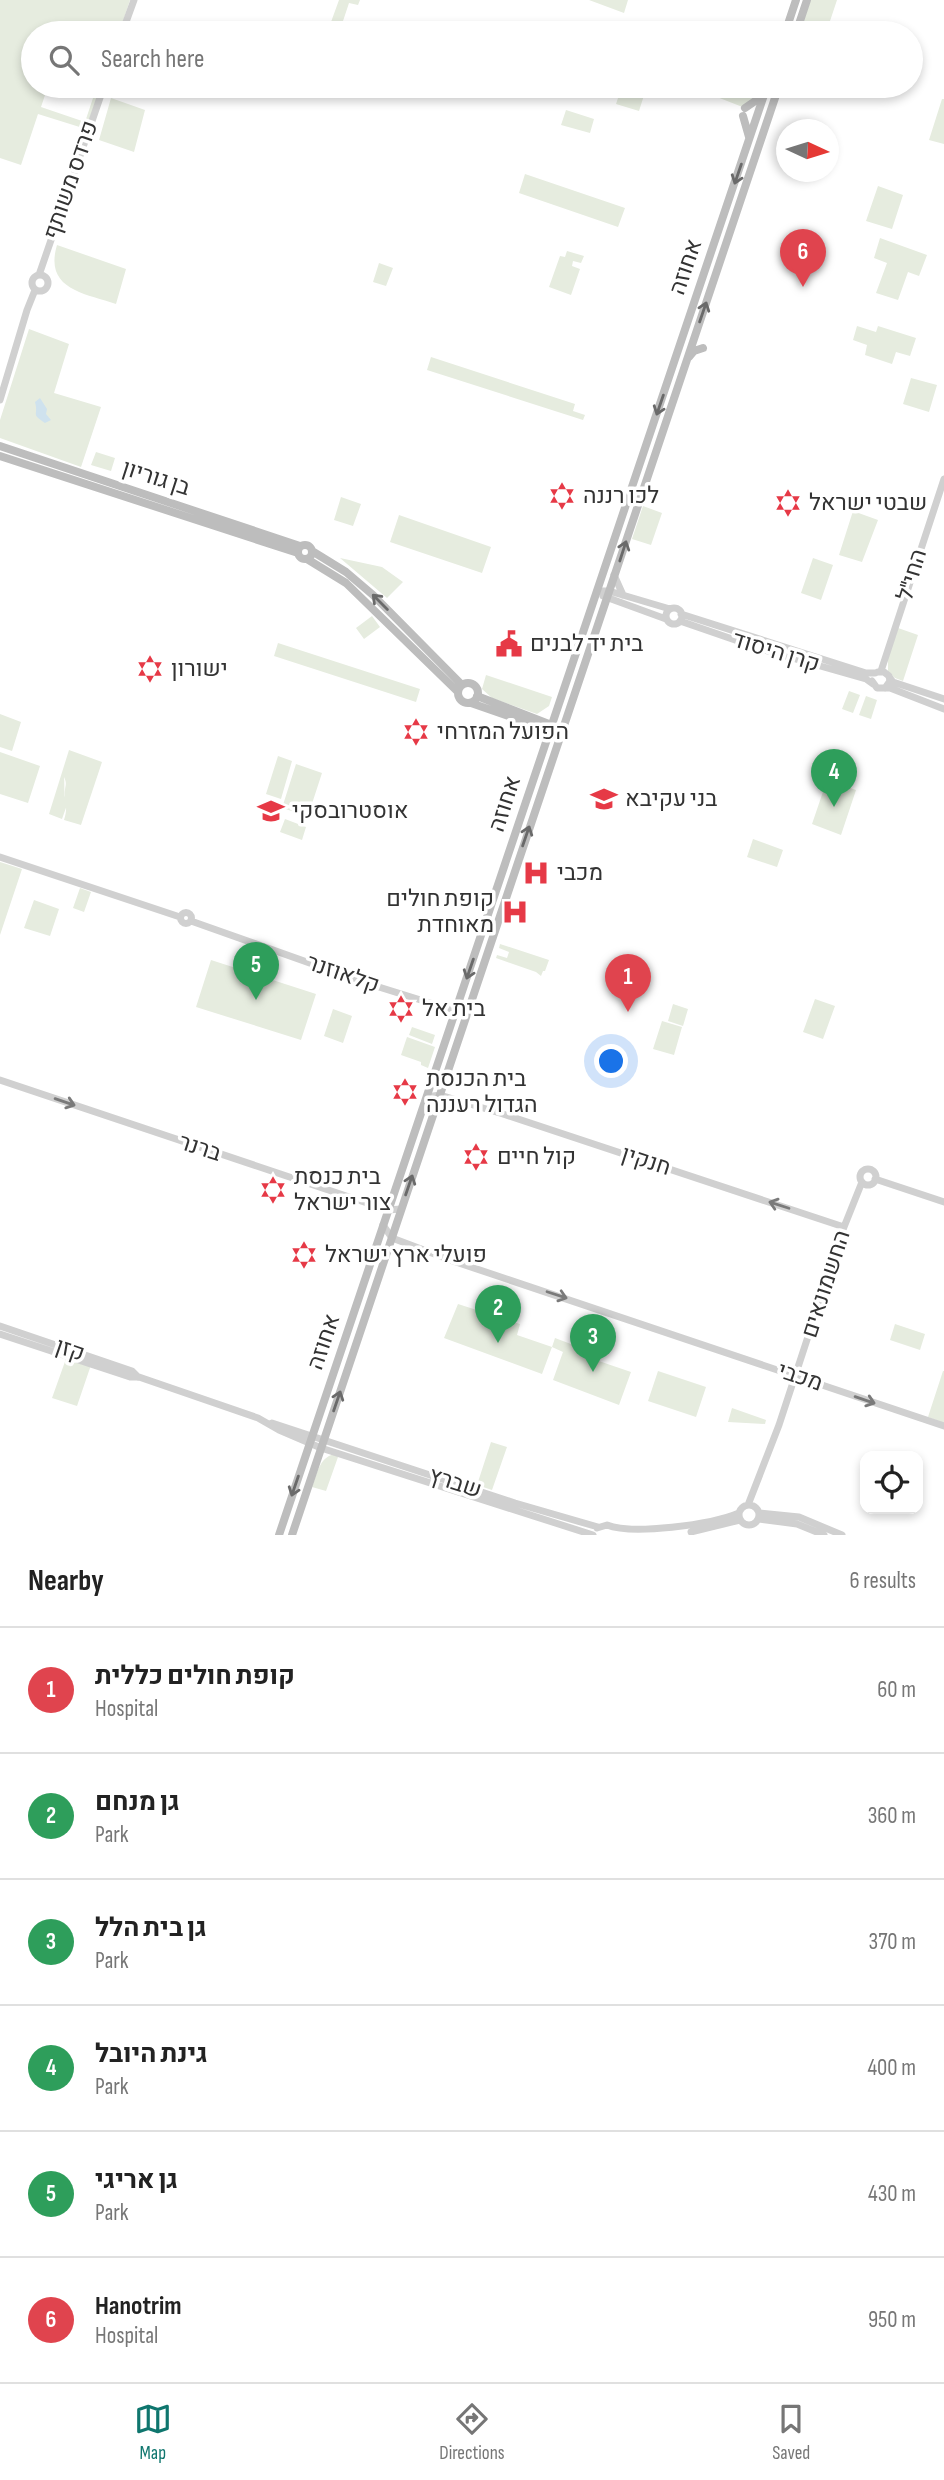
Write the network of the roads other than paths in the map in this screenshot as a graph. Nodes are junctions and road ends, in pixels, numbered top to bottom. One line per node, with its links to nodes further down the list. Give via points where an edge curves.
1 (134, 0): 4 (street)
2 (796, 0): 5 (main road)
3 (807, 0): 6 (main road)
4 (126, 21)
5 (789, 21)
6 (800, 21)
7 (100, 98): 12 (street, פרדס משותף)
8 (758, 98): 11 (main road, via 744,112)
9 (763, 98): 11 (main road, אחוזה)
10 (775, 98): 15 (main road, אחוזה, one-way to 10)
11 (750, 139): 24 (main road, אחוזה, one-way to 24)
12 (40, 275): 13 (street, via 32,280); 13 (street, via 48,286)
13 (35, 290): 16 (street)
14 (704, 348): 15 (main road, via 694,351)
15 (686, 362): 23 (main road, אחוזה, one-way to 15)
16 (0, 400)
17 (0, 446): 20 (main road, בן גוריון)
18 (0, 456): 20 (main road, בן גוריון)
19 (944, 479): 31 (street, החי"ל)
20 (299, 550): 21 (main road, via 307,545); 22 (main road, via 299,557)
21 (312, 551): 22 (main road); 35 (main road, one-way to 21, via 373,595)
22 (307, 559): 35 (main road, via 346,583)
23 (614, 575): 25 (main road, אחוזה); 26 (street)
24 (597, 591): 25 (street); 38 (main road, אחוזה)
25 (608, 595): 26 (street); 28 (main road, אחוזה)
26 (622, 599): 27 (street); 28 (street); 30 (street)
27 (670, 609): 29 (street, via 676,608); 30 (street)
28 (602, 613): 42 (main road, אחוזה)
29 (681, 618): 30 (street, via 671,624); 31 (street, קרן היסוד, via 866,673); 33 (street, קרן היסוד)
30 (666, 619)
31 (878, 672): 32 (street); 33 (street)
32 (890, 678): 34 (street); 37 (street)
33 (873, 684): 34 (street)
34 (885, 688): 39 (street)
35 (460, 689): 36 (main road, via 462,701); 36 (main road, via 468,683 474,685)
36 (474, 699): 40 (main road)
37 (944, 699)
38 (558, 707): 40 (main road); 41 (main road, אחוזה)
39 (944, 709)
40 (534, 722): 41 (main road); 43 (main road)
41 (551, 728): 42 (main road); 43 (main road, אחוזה)
42 (561, 733): 47 (main road, אחוזה, one-way to 42)
43 (545, 744): 45 (main road, אחוזה, one-way to 45)
44 (0, 857): 45 (street, קלאוזנר, via 180,917 187,912 191,921)
45 (456, 1011): 48 (main road, אחוזה)
46 (0, 1080): 53 (street, ברנר, one-way to 53, via 376,1206)
47 (443, 1093): 48 (street, חנקין); 52 (main road, אחוזה, one-way to 47); 54 (street, חנקין, one-way to 47)
48 (427, 1097): 53 (main road, אחוזה)
49 (875, 1179): 50 (street, via 869,1184); 50 (street, via 873,1171 866,1169 860,1174); 51 (street)
50 (862, 1182): 54 (street, החשמונאים)
51 (944, 1202)
52 (401, 1209): 53 (street, ברנר); 55 (main road, אחוזה)
53 (386, 1218): 55 (street); 61 (main road, אחוזה)
54 (844, 1227): 58 (street, החשמונאים)
55 (391, 1238): 58 (street, מכבי, one-way to 58); 62 (main road, אחוזה, one-way to 55)
56 (0, 1326): 59 (street, קזן)
57 (0, 1334): 59 (street, קזן)
58 (796, 1375): 60 (street, מכבי, one-way to 60); 65 (street, החשמונאים)
59 (139, 1377): 61 (street, קזן)
60 (944, 1426)
61 (311, 1440): 62 (street, שברץ); 70 (main road, אחוזה, one-way to 70)
62 (323, 1444): 63 (street, שברץ); 64 (main road, אחוזה); 68 (street, שברץ)
63 (332, 1452): 64 (main road); 68 (street, שברץ)
64 (317, 1460): 71 (main road, אחוזה)
65 (748, 1505): 66 (street); 67 (street, via 755,1506)
66 (740, 1516): 67 (street, via 750,1525); 69 (street, via 684,1530); 72 (street, via 709,1529)
67 (759, 1516): 73 (street); 74 (street, via 799,1517)
68 (595, 1532): 69 (street, via 607,1525)
69 (613, 1532)
70 (279, 1535)
71 (292, 1535)
72 (670, 1535)
73 (824, 1535)
74 (842, 1535)

